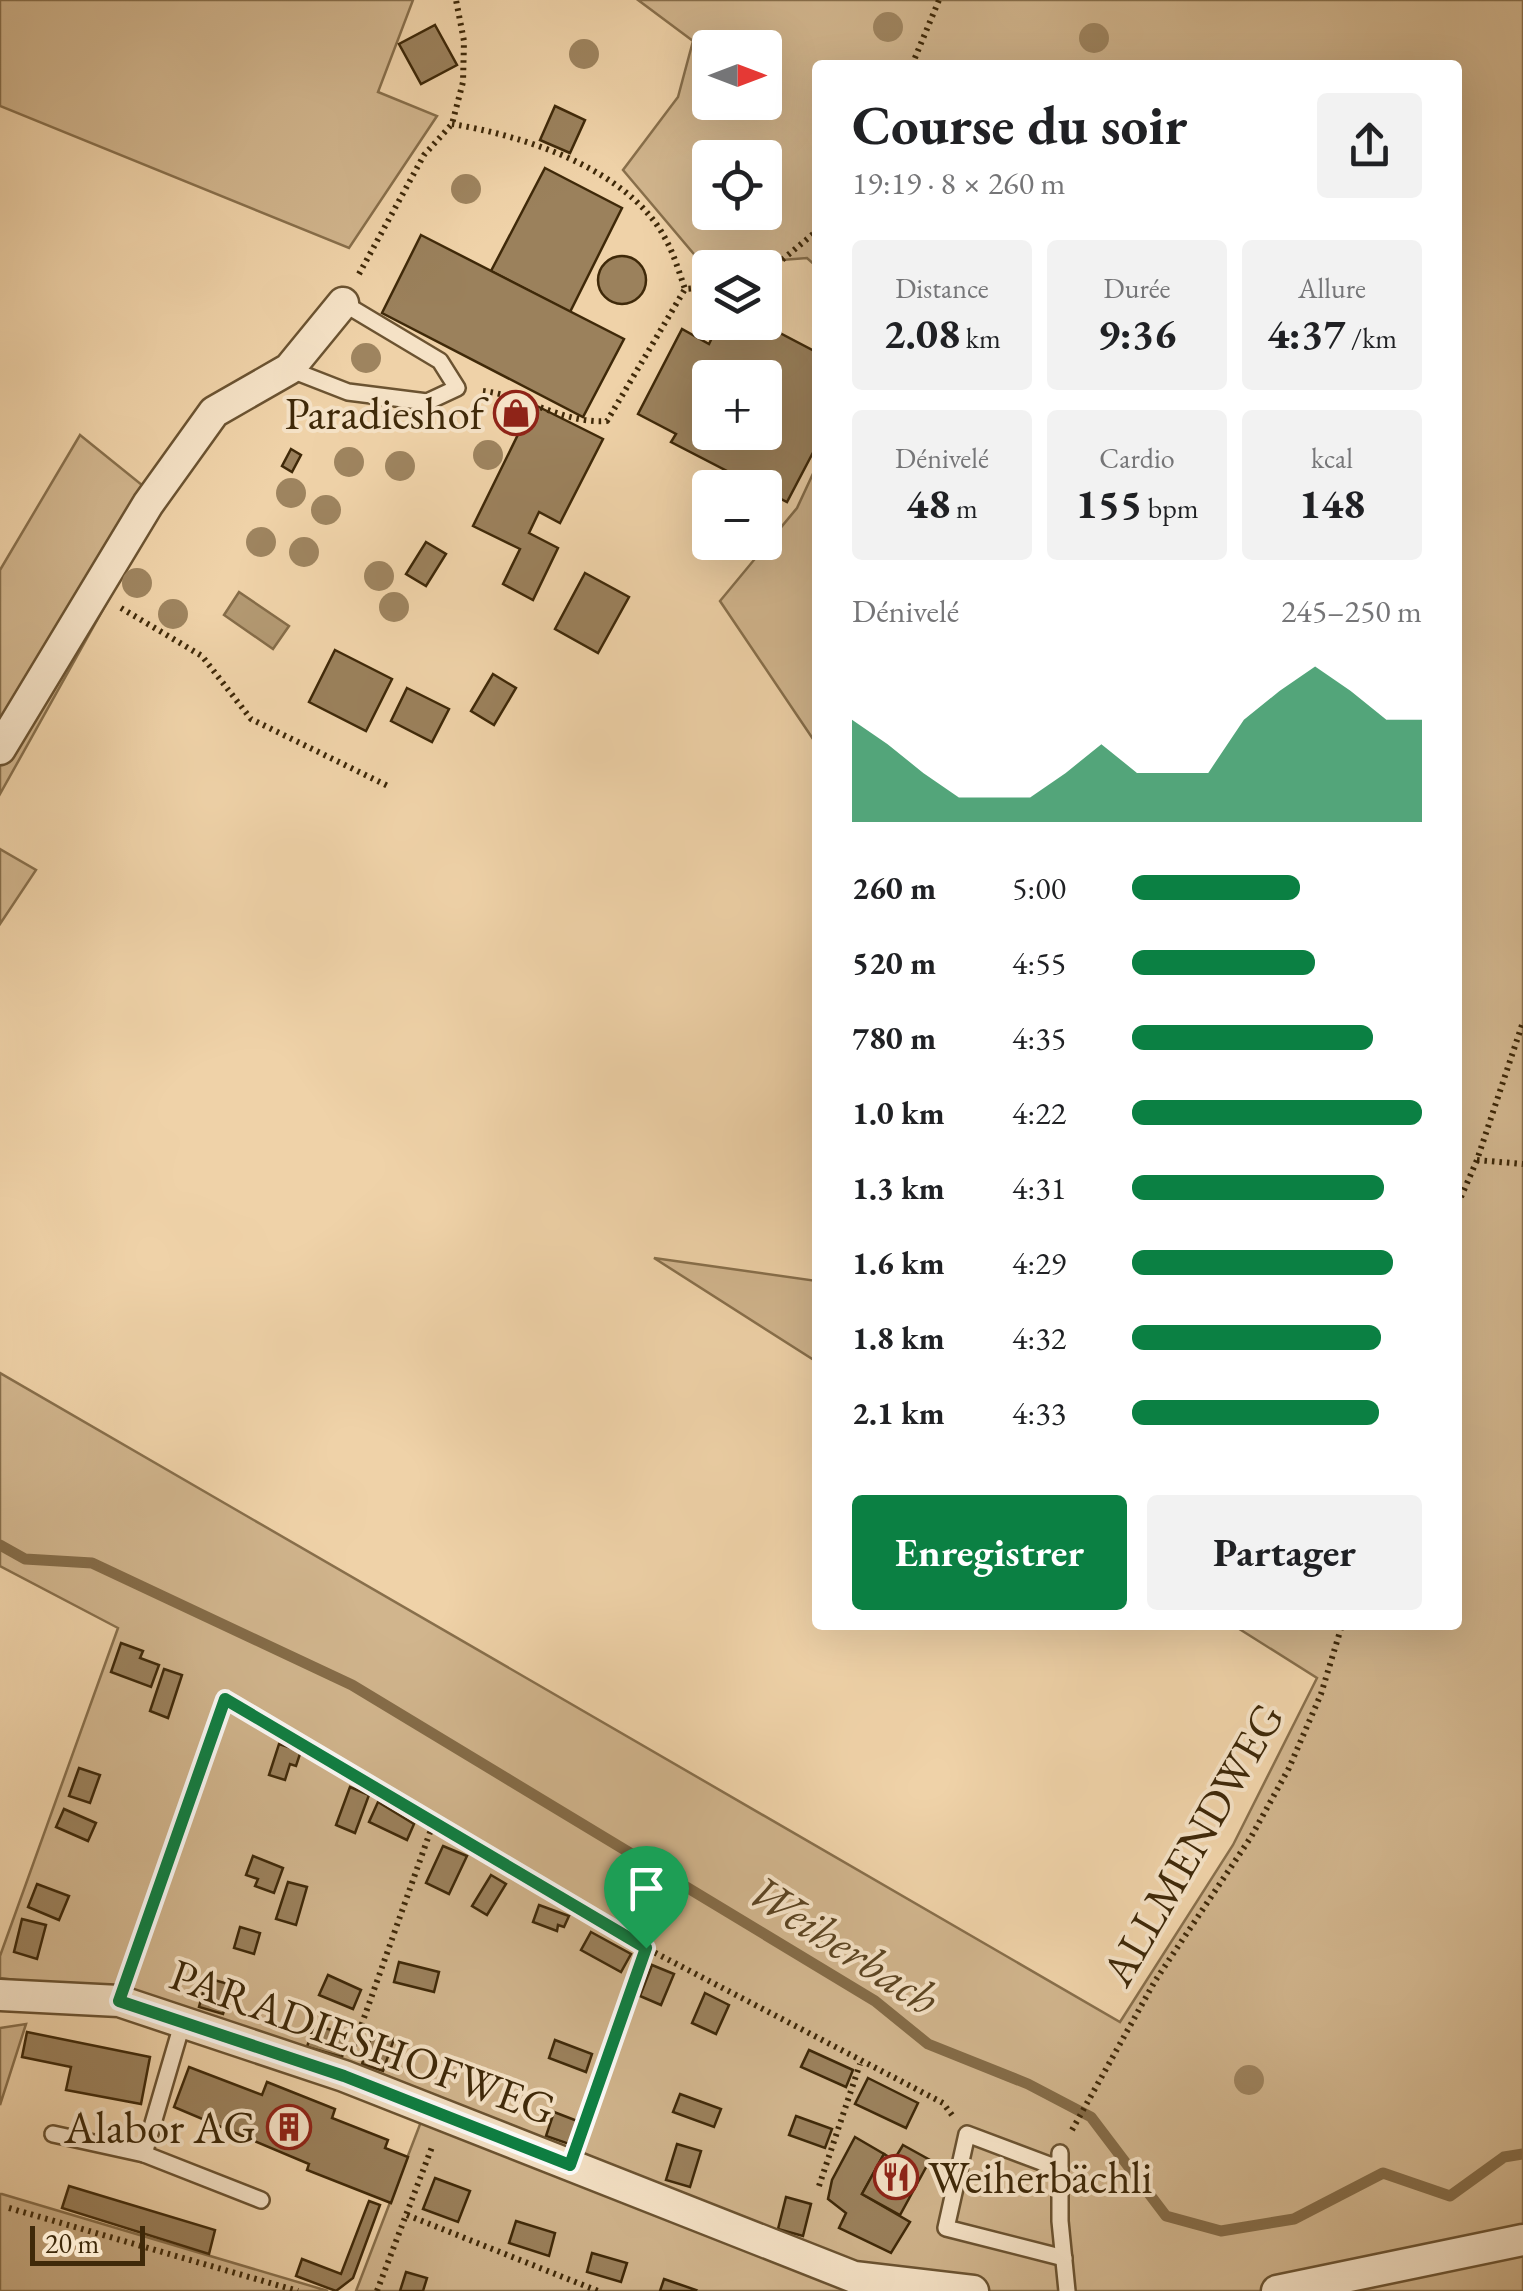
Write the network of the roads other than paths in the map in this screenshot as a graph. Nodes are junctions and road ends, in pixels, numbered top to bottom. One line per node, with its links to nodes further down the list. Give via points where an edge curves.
1 (343, 303): 2 (street); 2 (lane, via 440,361 456,388 427,402 348,392)
2 (289, 369): 3 (street, via 214,412 148,504)
3 (0, 749)
4 (0, 1995): 5 (street, PARADIESHOFWEG, via 119,2001)
5 (184, 2022): 7 (lane); 11 (street, PARADIESHOFWEG, via 344,2076)
6 (53, 2134): 7 (lane)
7 (144, 2154): 8 (lane)
8 (261, 2200)
9 (1523, 2240): 14 (street)
10 (1064, 2258): 10 (lane, via 1060,2161 967,2134 946,2228); 13 (lane)
11 (850, 2284): 12 (street, PARADIESHOFWEG)
12 (972, 2291)
13 (1066, 2291)
14 (1277, 2291)

